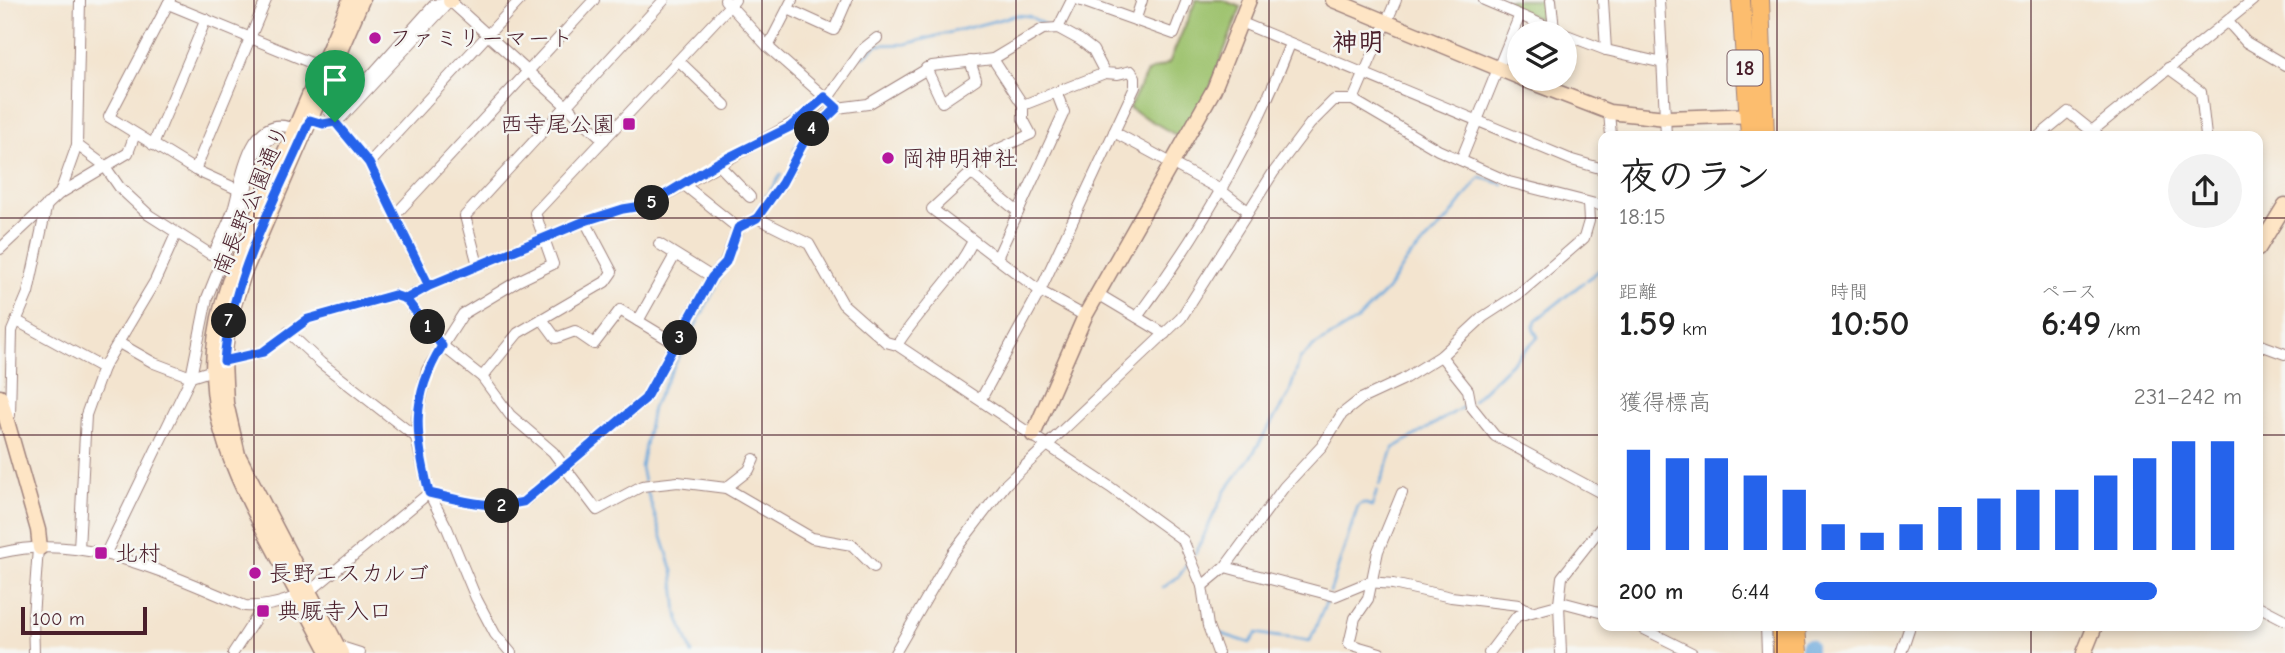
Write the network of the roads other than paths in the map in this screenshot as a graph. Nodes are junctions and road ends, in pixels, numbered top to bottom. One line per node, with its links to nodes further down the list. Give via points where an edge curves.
1 (80, 0): 84 (street)
2 (266, 0): 38 (street)
3 (350, 0): 49 (street, 南長野公園通り)
4 (362, 0): 69 (street, 南長野公園通り)
5 (451, 0): 37 (street); 67 (street)
6 (520, 0): 37 (street)
7 (594, 0): 53 (street)
8 (664, 0): 62 (street)
9 (846, 0): 27 (street, via 834,30)
10 (1072, 0): 36 (street)
11 (1079, 0): 26 (street)
12 (1142, 0): 30 (street)
13 (1187, 0): 30 (street, via 1174,34)
14 (1249, 0): 33 (street)
15 (1333, 0): 34 (street)
16 (1396, 0): 34 (street)
17 (1484, 0): 28 (street)
18 (1551, 0): 32 (street)
19 (1602, 0): 43 (street)
20 (1659, 0): 47 (street)
21 (1741, 0): 66 (highway, 18)
22 (1760, 0): 66 (highway, 18)
23 (2249, 1): 35 (street)
24 (169, 2): 29 (street); 81 (street, via 109,117)
25 (731, 2): 42 (street); 45 (street)
26 (1095, 2): 30 (street)
27 (790, 5): 42 (street)
28 (1519, 17): 31 (street); 52 (street)
29 (206, 19): 38 (street); 85 (street)
30 (1136, 19)
31 (1530, 21)
32 (1557, 21)
33 (1240, 22): 41 (street); 89 (street, via 1214,89)
34 (1386, 22): 52 (street); 56 (street)
35 (2229, 23): 48 (street, via 2246,42); 51 (street)
36 (1058, 28): 44 (street, via 1029,35); 54 (street, via 1093,50)
37 (488, 35): 53 (street); 87 (street)
38 (251, 38): 49 (street); 92 (street)
39 (877, 38): 59 (street)
40 (1577, 39): 43 (street)
41 (1290, 44): 56 (street); 95 (street, via 1266,107)
42 (768, 47): 59 (street)
43 (1605, 50): 47 (street)
44 (993, 59): 46 (street); 61 (street)
45 (679, 61): 63 (street); 83 (street)
46 (970, 61): 50 (street); 50 (street, via 976,79 942,102)
47 (1663, 63): 68 (street)
48 (2285, 65)
49 (321, 67): 71 (street, 南長野公園通り)
50 (926, 68): 64 (street, via 868,104)
51 (2168, 68): 78 (street); 79 (street, via 2201,92)
52 (1498, 69): 55 (street); 70 (street)
53 (527, 71): 62 (street); 105 (street)
54 (1105, 73): 58 (street); 80 (street, via 1131,71 1135,77 1135,87)
55 (1507, 73)
56 (1365, 75): 60 (street); 70 (street)
57 (1555, 91): 65 (street)
58 (1057, 94): 61 (street); 104 (street, via 1064,112)
59 (825, 97): 64 (street); 88 (street, via 790,127)
60 (1353, 100): 86 (street); 103 (street, via 1334,100 1310,124)
61 (1023, 105): 93 (street, via 1031,134 986,155)
62 (566, 106): 83 (street); 118 (street, via 465,216)
63 (725, 106)
64 (837, 108): 106 (street, via 810,132)
65 (1609, 112): 68 (street); 72 (street)
66 (1756, 115): 68 (street); 74 (highway, 18); 75 (highway, 18)
67 (332, 118): 69 (street, via 323,124); 87 (street)
68 (1666, 118): 73 (street)
69 (310, 120): 138 (street, 南長野公園通り, via 238,290)
70 (1476, 121): 86 (street); 91 (street)
71 (295, 129): 96 (street, via 278,125 257,139 246,159); 138 (street, 南長野公園通り, via 226,290 219,319)
72 (1611, 131)
73 (1666, 131)
74 (1751, 131)
75 (1763, 131)
76 (2053, 131): 77 (street, via 2068,112)
77 (2091, 131)
78 (2098, 131)
79 (2205, 131)
80 (1114, 132): 89 (street); 121 (street)
81 (135, 134): 85 (street); 90 (street, via 128,153)
82 (277, 135): 116 (street, via 255,154 239,218)
83 (604, 140): 110 (street, via 534,213)
84 (77, 145): 90 (street); 97 (street)
85 (153, 145): 92 (street)
86 (1461, 160): 100 (street, via 1509,182)
87 (369, 163): 105 (street)
88 (717, 163): 94 (street); 98 (street)
89 (1172, 163): 95 (street); 122 (street)
90 (104, 165): 97 (street); 109 (street, via 120,188)
91 (1598, 168)
92 (195, 170): 96 (street)
93 (971, 173): 104 (street); 112 (street, via 932,209)
94 (683, 184): 107 (street, via 648,205); 108 (street)
95 (1219, 189): 103 (street); 125 (street, via 1178,262)
96 (239, 190): 116 (street)
97 (60, 193): 99 (street)
98 (750, 197)
99 (47, 203): 114 (street); 127 (street)
100 (1588, 203): 101 (street); 137 (street, via 1584,238)
101 (1598, 205)
102 (2285, 205): 111 (street)
103 (1248, 211): 130 (street, via 1181,318)
104 (1018, 212): 117 (street)
105 (395, 215): 120 (street)
106 (757, 218): 108 (street); 133 (street, via 809,244 843,304 886,342)
107 (585, 221): 110 (street); 126 (street, via 612,272 605,282)
108 (738, 228): 119 (street, via 726,262)
109 (176, 234): 116 (street); 131 (street)
110 (542, 240): 118 (street); 134 (street, via 554,264 463,314)
111 (2263, 241)
112 (973, 242): 117 (street); 133 (street, via 957,271)
113 (659, 243): 115 (street)
114 (0, 249)
115 (675, 255): 119 (street); 128 (street)
116 (218, 256): 140 (street)
117 (997, 258): 121 (street)
118 (478, 265): 120 (street)
119 (712, 277): 132 (street)
120 (429, 286): 123 (street)
121 (1040, 290): 124 (street); 143 (street)
122 (1098, 295): 124 (street); 125 (street)
123 (406, 299): 129 (street, via 394,295 343,307 308,319); 134 (street)
124 (1085, 316): 145 (street)
125 (1137, 317): 130 (street)
126 (542, 318): 128 (street, via 556,338 575,331 594,344 620,310); 141 (street, via 518,333)
127 (17, 321): 139 (street); 144 (street, via 9,365)
128 (638, 321): 132 (street)
129 (288, 332): 138 (street, via 263,352); 146 (street)
130 (1165, 334): 147 (street)
131 (119, 344): 139 (street); 140 (street)
132 (676, 344): 149 (street, via 645,399)
133 (897, 345): 143 (street)
134 (442, 346): 141 (street); 146 (street, via 427,370)
135 (2263, 346): 136 (street)
136 (2285, 354)
137 (1441, 356): 151 (street, via 1468,390 1471,407 1495,436); 159 (street, via 1342,414 1322,446 1284,487)
138 (218, 366): 140 (street); 163 (street, 南長野公園通り, via 215,404 231,467)
139 (103, 368): 156 (street, via 86,415)
140 (191, 377): 158 (street)
141 (482, 377): 149 (street, via 510,415 553,452)
142 (0, 397): 144 (street)
143 (981, 400): 145 (street)
144 (10, 432): 155 (street)
145 (1033, 435): 147 (street)
146 (416, 436): 152 (street)
147 (1048, 445): 162 (street, via 1183,540); 181 (street, via 1006,484 952,554)
148 (754, 458): 150 (street, via 749,470)
149 (564, 468): 150 (street, via 597,510 645,486 678,482); 152 (street, via 523,502 506,507)
150 (726, 488): 160 (street, via 812,538 852,545)
151 (1598, 491)
152 (429, 493): 163 (street); 180 (street, via 475,598)
153 (1402, 493): 161 (street)
154 (1598, 531): 164 (street, via 1562,577)
155 (39, 548): 156 (street); 157 (street); 177 (street)
156 (79, 549): 158 (street)
157 (0, 552)
158 (106, 553): 165 (street, via 245,606)
159 (1225, 566): 161 (street, via 1335,596); 162 (street)
160 (874, 567)
161 (1369, 582): 167 (street, via 1500,601); 183 (street, via 1370,592 1355,618 1349,643)
162 (1202, 586): 182 (street)
163 (304, 593): 165 (street); 176 (street, 南長野公園通り)
164 (1559, 604): 167 (street); 168 (street); 185 (street)
165 (263, 607): 178 (street)
166 (2263, 609): 169 (street)
167 (1531, 612): 184 (street, via 1517,616)
168 (1598, 612)
169 (2285, 620)
170 (1648, 631): 186 (street)
171 (1766, 631): 187 (street)
172 (1781, 631): 188 (highway)
173 (1797, 631): 189 (highway)
174 (1908, 631): 190 (street)
175 (2093, 631): 191 (street)
176 (336, 651): 179 (street)
177 (34, 653)
178 (233, 653)
179 (360, 653)
180 (511, 653)
181 (895, 653)
182 (1218, 653)
183 (1380, 653)
184 (1489, 653)
185 (1561, 653)
186 (1692, 653)
187 (1767, 653)
188 (1783, 653)
189 (1798, 653)
190 (1901, 653)
191 (2084, 653)

